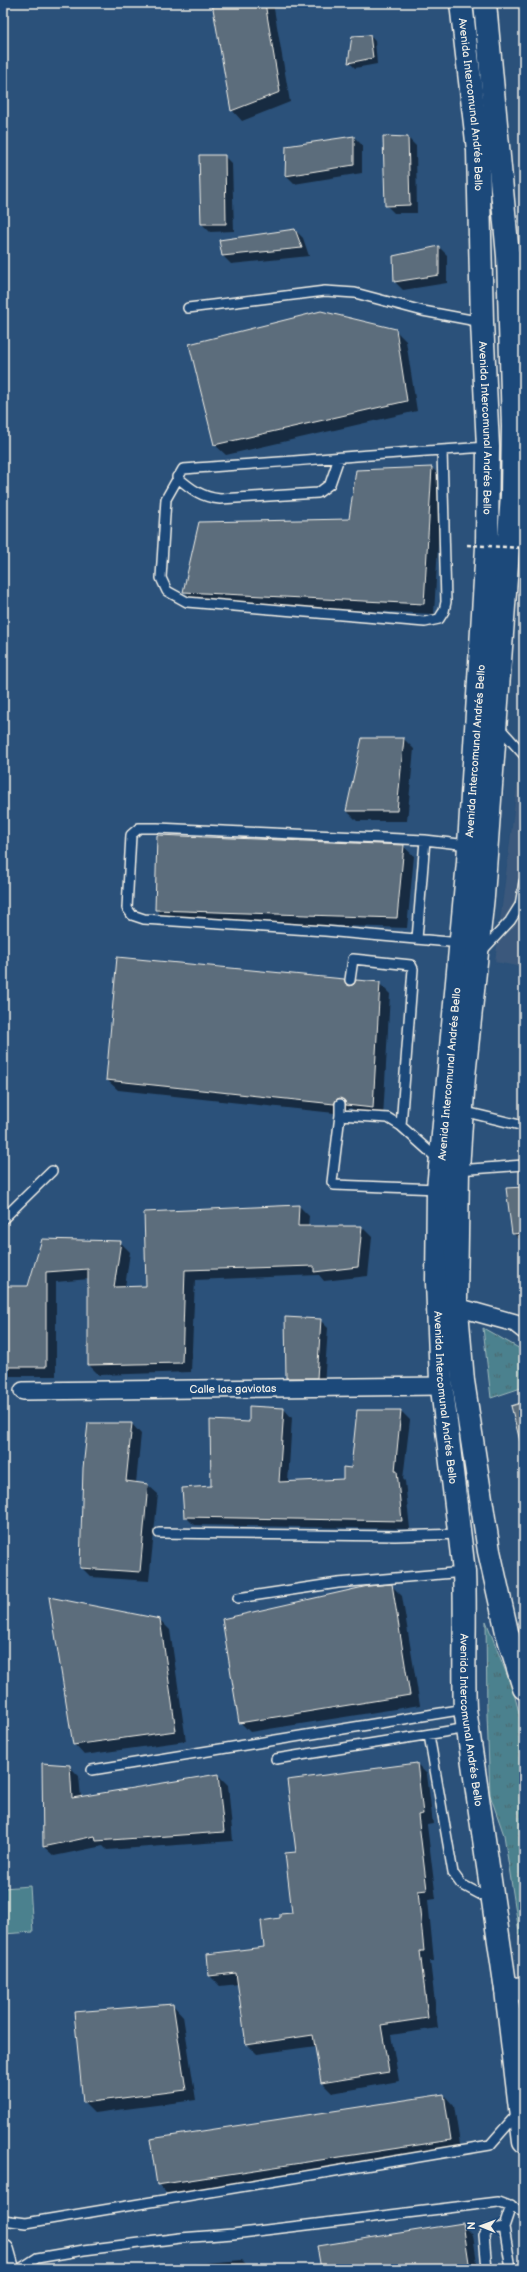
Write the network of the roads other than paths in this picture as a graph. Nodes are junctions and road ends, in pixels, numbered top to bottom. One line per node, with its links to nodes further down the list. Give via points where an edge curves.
1 (461, 3): 5 (main road, Avenida Intercomunal Andrés Bello, via 478,150)
2 (485, 3): 3 (main road, Avenida Intercomunal Andrés Bello)
3 (516, 256): 6 (main road, Avenida Intercomunal Andrés Bello)
4 (188, 308): 5 (lane, via 325,291 355,293 423,311)
5 (482, 322): 8 (main road, Avenida Intercomunal Andrés Bello)
6 (518, 362): 7 (main road, Avenida Intercomunal Andrés Bello)
7 (519, 422): 12 (main road, Avenida Intercomunal Andrés Bello)
8 (488, 446): 9 (lane); 16 (main road, Avenida Intercomunal Andrés Bello, via 487,562)
9 (442, 450): 10 (lane); 11 (lane, via 446,602 439,619 425,622 187,602 167,591 161,578 166,499)
10 (339, 458): 11 (lane, via 183,469); 11 (lane, via 330,484 318,493 220,499 194,492)
11 (177, 477)
12 (518, 496): 13 (main road, Avenida Intercomunal Andrés Bello)
13 (496, 723): 14 (lane); 19 (main road, Avenida Intercomunal Andrés Bello)
14 (524, 755)
15 (425, 840): 16 (lane); 18 (lane); 18 (lane, via 156,828 139,828 131,835 127,908 132,915 144,919)
16 (468, 845): 19 (main road, Avenida Intercomunal Andrés Bello)
17 (524, 882): 19 (lane, via 520,905 510,921)
18 (417, 939): 19 (lane)
19 (469, 950): 22 (main road, Avenida Intercomunal Andrés Bello); 27 (main road, Avenida Intercomunal Andrés Bello)
20 (350, 980): 24 (lane, via 353,959 411,965 413,969)
21 (340, 1104): 23 (lane)
22 (462, 1112): 25 (lane); 27 (main road, Avenida Intercomunal Andrés Bello)
23 (340, 1115): 24 (lane, via 388,1118); 29 (lane, via 332,1182 334,1185)
24 (401, 1126): 27 (lane)
25 (524, 1126)
26 (524, 1165): 27 (lane)
27 (450, 1166): 29 (main road, Avenida Intercomunal Andrés Bello); 31 (main road, Avenida Intercomunal Andrés Bello)
28 (52, 1171): 30 (lane)
29 (438, 1189): 33 (main road, Avenida Intercomunal Andrés Bello, via 437,1290)
30 (3, 1219)
31 (457, 1307): 32 (street, via 515,1323); 39 (main road, Avenida Intercomunal Andrés Bello, via 463,1381 489,1551)
32 (524, 1330)
33 (442, 1386): 34 (street, Calle las gaviotas); 36 (main road, Avenida Intercomunal Andrés Bello)
34 (24, 1391)
35 (159, 1533): 36 (lane, via 394,1536)
36 (460, 1534): 37 (main road, Avenida Intercomunal Andrés Bello)
37 (464, 1572): 38 (lane, via 338,1584); 40 (main road, Avenida Intercomunal Andrés Bello, via 466,1602 463,1672)
38 (238, 1598)
39 (524, 1688)
40 (466, 1718): 41 (lane); 43 (lane); 44 (main road, Avenida Intercomunal Andrés Bello)
41 (430, 1734): 42 (lane); 44 (lane, via 453,1873 461,1884)
42 (276, 1759)
43 (92, 1770)
44 (493, 1900): 45 (main road, Avenida Intercomunal Andrés Bello)
45 (512, 1993): 46 (lane); 47 (main road, Avenida Intercomunal Andrés Bello)
46 (524, 2023)
47 (520, 2110): 48 (main road, Avenida Intercomunal Andrés Bello); 51 (lane, via 490,2145 26,2223)
48 (524, 2142)
49 (510, 2206): 50 (lane); 52 (lane); 55 (lane, via 498,2202 84,2250 37,2258)
50 (524, 2212)
51 (3, 2220)
52 (504, 2227): 56 (lane, via 488,2230 484,2235); 57 (lane)
53 (3, 2250): 54 (main road)
54 (8, 2269)
55 (20, 2269)
56 (487, 2269)
57 (511, 2269)

